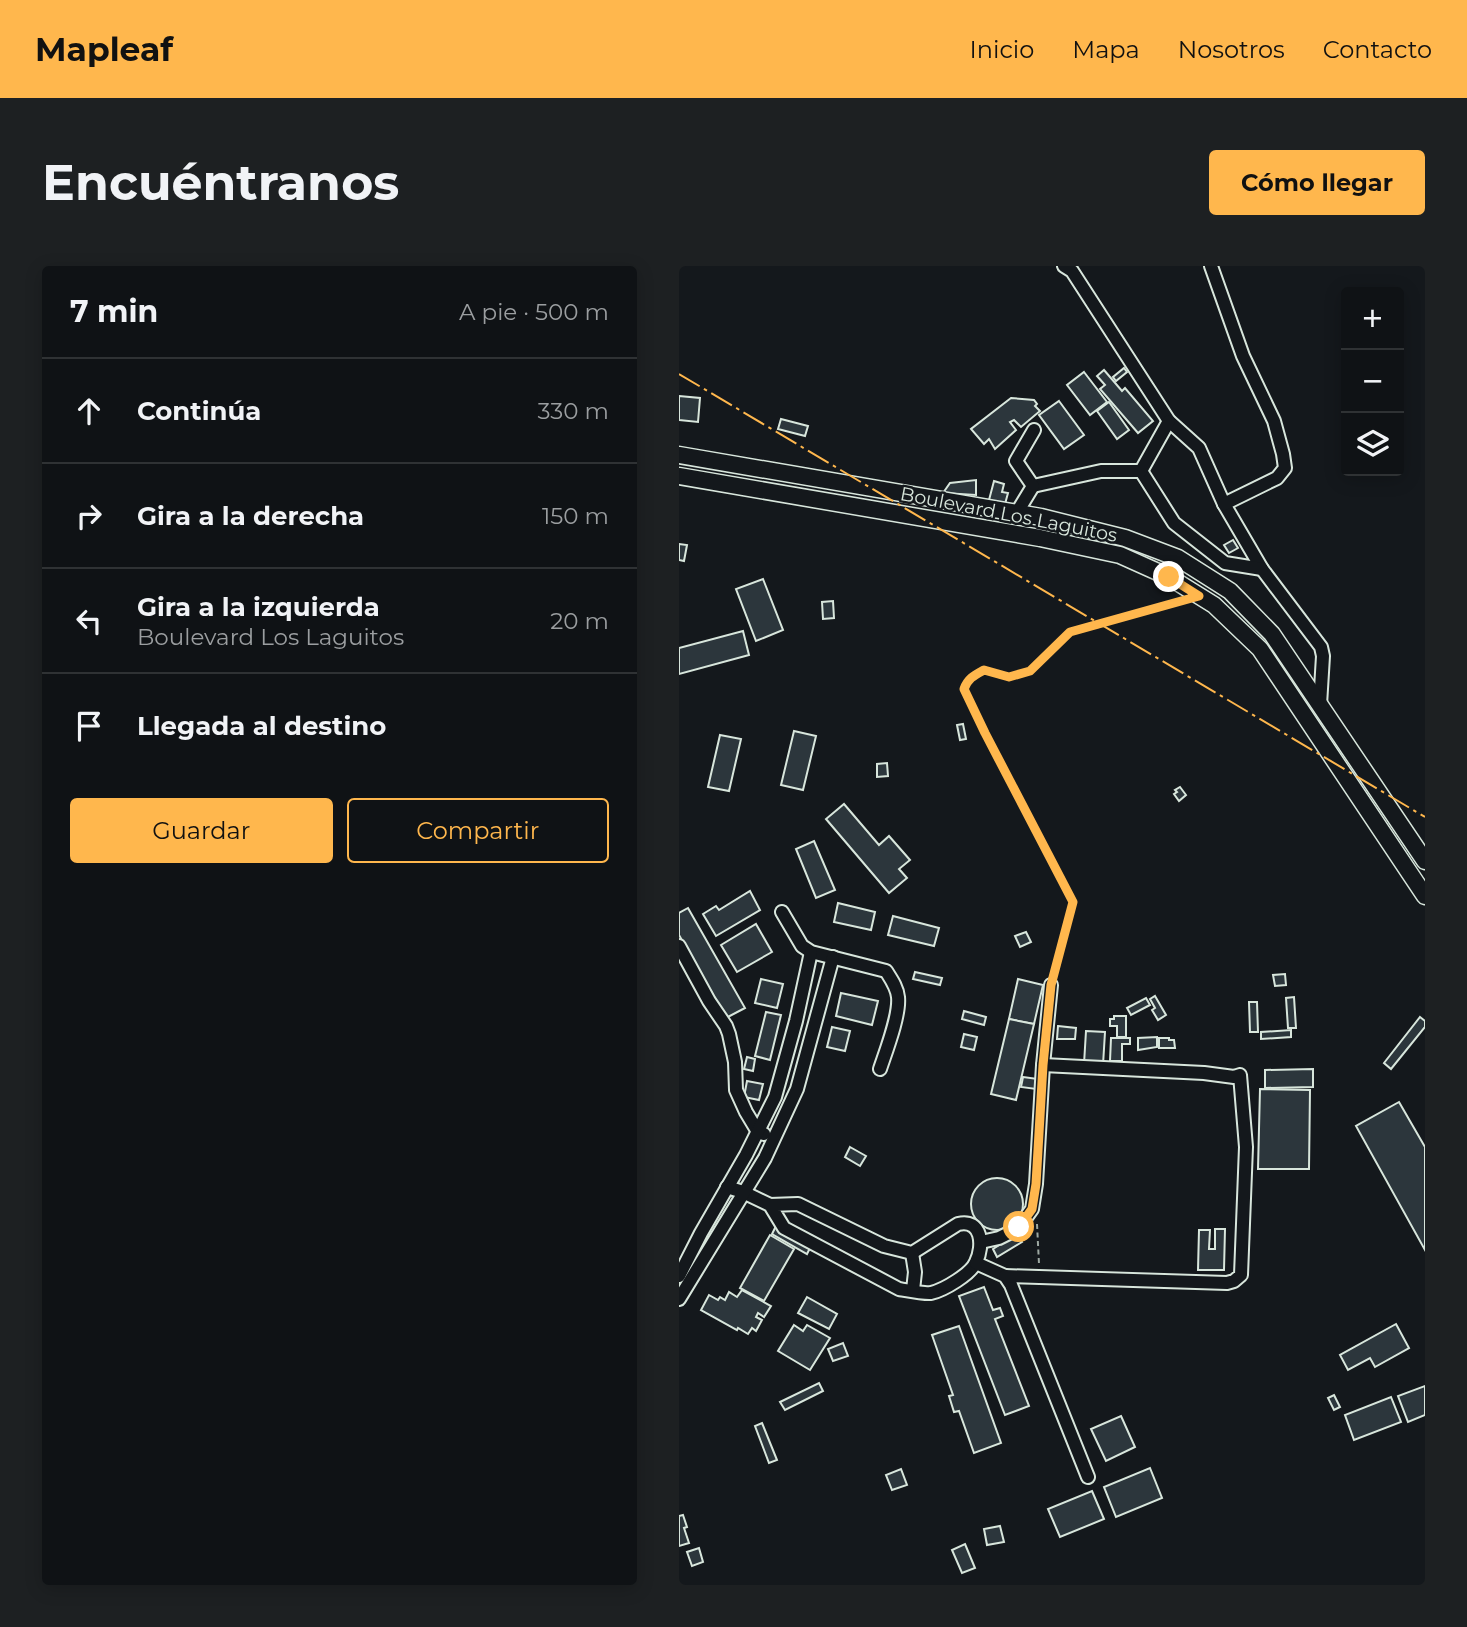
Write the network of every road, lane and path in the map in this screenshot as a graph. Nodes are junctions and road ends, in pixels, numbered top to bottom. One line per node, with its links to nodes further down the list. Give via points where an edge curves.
1 (1064, 266): 3 (street, via 1072,271)
2 (1211, 266): 9 (street, via 1243,356 1274,421 1285,468 1277,478)
3 (1169, 421): 6 (street); 9 (street, via 1199,448)
4 (1034, 430): 8 (street, via 1016,461)
5 (679, 455): 10 (main road)
6 (1141, 471): 8 (street, via 1101,471); 11 (street, via 1174,523 1225,562)
7 (679, 476): 12 (main road, Boulevard Los Laguitos, via 1120,555)
8 (1033, 486): 10 (street)
9 (1224, 505): 11 (street)
10 (1016, 514): 13 (main road, via 1125,538 1178,558 1230,591 1272,634)
11 (1262, 569): 13 (street, via 1321,647)
12 (1199, 596): 15 (main road, Boulevard Los Laguitos, via 1260,649); 20 (path, via 1070,632 1030,671 1009,677 984,670 964,689 1073,902)
13 (1319, 705): 14 (main road)
14 (1425, 861)
15 (1425, 896)
16 (782, 912): 18 (street, via 802,946)
17 (679, 946): 23 (street, via 729,1034 736,1090)
18 (811, 952): 19 (street); 23 (street, via 775,1097)
19 (833, 957): 22 (street, via 886,971 895,984 897,1013); 24 (street, via 797,1089)
20 (1051, 985): 21 (street)
21 (1043, 1065): 29 (street, via 1032,1209 1019,1227); 34 (street, via 1240,1075 1246,1147 1242,1265 1241,1275 1234,1280)
22 (880, 1069)
23 (758, 1132): 24 (street); 25 (street)
24 (774, 1138): 26 (street)
25 (727, 1187): 26 (street); 32 (street)
26 (743, 1192): 27 (street); 36 (street)
27 (770, 1205): 30 (street, via 798,1204 884,1246); 35 (street, via 784,1228 898,1289)
28 (1037, 1224): 34 (path)
29 (981, 1242): 30 (street, via 971,1225 962,1223); 31 (street)
30 (912, 1253): 35 (street)
31 (976, 1263): 33 (street); 35 (street, via 941,1289 929,1294)
32 (679, 1276)
33 (1005, 1276): 34 (street); 37 (street)
34 (1039, 1278)
35 (913, 1290)
36 (679, 1299)
37 (1088, 1477)

